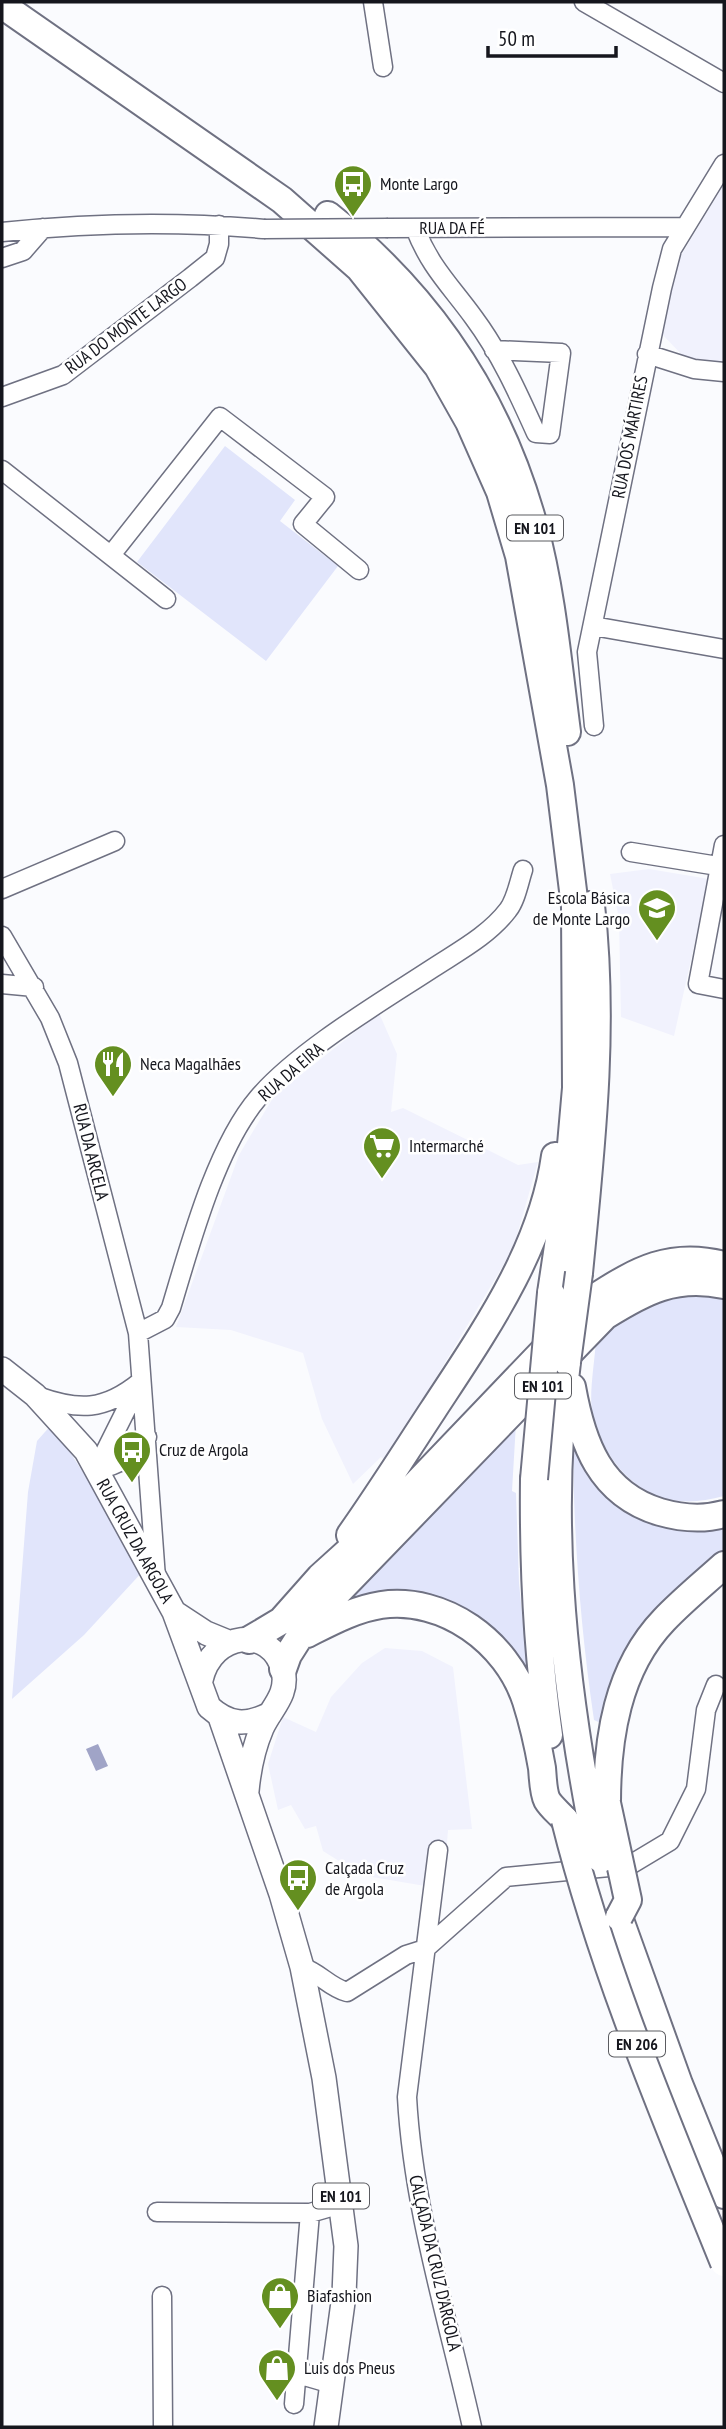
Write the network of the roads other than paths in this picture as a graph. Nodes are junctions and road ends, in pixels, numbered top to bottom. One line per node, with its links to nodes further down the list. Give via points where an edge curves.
1 (28, 2): 43 (highway, EN 101, bridge, via 268,168 353,234 401,282 447,339 484,394 514,462 535,527 553,623 591,909 598,1000 597,1091 568,1362)
2 (373, 2): 6 (street)
3 (584, 2): 5 (street)
4 (2, 5): 36 (highway, EN 101, via 282,200 328,239 376,287 416,338 469,422 500,492 519,556 560,785 575,907)
5 (612, 8): 7 (street)
6 (383, 67)
7 (724, 83)
8 (724, 164): 10 (street, RUA DOS MÁRTIRES)
9 (219, 225): 11 (street, RUA DA FÉ); 12 (street, RUA DA FÉ, bridge); 18 (street, RUA DO MONTE LARGO, via 215,258 190,278 63,375)
10 (685, 227): 12 (street, RUA DA FÉ); 16 (street, RUA DOS MÁRTIRES, via 672,249)
11 (43, 228): 13 (street, RUA DA FÉ); 14 (street, via 23,251)
12 (415, 228): 15 (street, via 427,258)
13 (2, 232)
14 (2, 258)
15 (495, 350): 15 (street, via 536,433 550,434 561,353)
16 (647, 354): 17 (street, via 694,369); 23 (street, RUA DOS MÁRTIRES)
17 (724, 372)
18 (2, 397)
19 (2, 470): 20 (street)
20 (111, 555): 21 (street, via 220,417 325,497 303,524); 22 (street)
21 (359, 570)
22 (166, 599)
23 (593, 626): 24 (street); 25 (street, RUA DOS MÁRTIRES, via 587,652)
24 (724, 649)
25 (594, 726)
26 (115, 841): 31 (street)
27 (724, 845): 29 (street)
28 (631, 852): 29 (street)
29 (722, 867): 35 (street, via 698,984)
30 (523, 870): 39 (street, RUA DA EIRA, via 510,908 484,934 363,1013 258,1097 215,1176 171,1308 165,1319)
31 (2, 889)
32 (2, 936): 34 (street, RUA DA ARCELA)
33 (2, 984): 34 (street)
34 (33, 987): 39 (street, RUA DA ARCELA, via 68,1063)
35 (724, 989)
36 (576, 1088): 46 (highway, EN 101, bridge); 49 (highway, via 563,1097 552,1177 522,1261 485,1330)
37 (724, 1265): 49 (highway, via 705,1260 667,1261 634,1272 594,1298 373,1529)
38 (724, 1285): 52 (highway, via 672,1283 642,1293 605,1316 309,1622)
39 (138, 1333): 41 (street, RUA DA ARCELA)
40 (2, 1369): 42 (main road, EN 101)
41 (140, 1382): 42 (street, via 103,1404 80,1407); 44 (street, RUA DA ARCELA); 45 (street)
42 (36, 1395): 45 (main road, EN 101, via 86,1451)
43 (568, 1422): 47 (highway, via 613,1488 645,1507 677,1516); 60 (highway, EN 206, via 556,1496 565,1647)
44 (148, 1437): 45 (street, via 117,1465); 50 (street, RUA DA ARCELA)
45 (96, 1469): 50 (main road, RUA CRUZ DA ARGOLA / EN 101)
46 (534, 1479): 60 (highway, EN 206, via 533,1550 549,1734)
47 (724, 1514)
48 (724, 1565): 60 (highway, via 662,1621 636,1660 616,1707 607,1759)
49 (320, 1577): 53 (highway, via 281,1621)
50 (156, 1578): 51 (main road, RUA CRUZ DA ARGOLA / EN 101)
51 (174, 1612): 53 (main road, EN 101, via 206,1633); 55 (main road, EN 101)
52 (302, 1636): 54 (highway); 60 (highway, via 355,1611 384,1605 445,1613 464,1623 493,1645 512,1669 536,1736 547,1800)
53 (239, 1641): 54 (main road, EN 101, via 270,1650); 55 (main road, via 209,1657)
54 (283, 1669): 57 (main road, EN 101, via 285,1685)
55 (201, 1680): 58 (main road, EN 101, via 206,1700)
56 (716, 1685): 62 (street, via 706,1710 696,1789 670,1841 630,1865 506,1877)
57 (270, 1714): 58 (main road, via 245,1723); 59 (main road, EN 101, via 250,1760)
58 (219, 1717): 59 (main road, EN 101)
59 (246, 1797): 63 (main road, EN 101)
60 (588, 1813): 64 (highway, EN 206, bridge, via 628,1900 619,1917); 68 (highway, EN 206, bridge, via 594,1928)
61 (438, 1850): 62 (street, CALÇADA DA CRUZ D'ARGOLA)
62 (425, 1949): 63 (street, via 406,1955 347,1992); 75 (street, CALÇADA DA CRUZ D'ARGOLA, via 407,2097 415,2175)
63 (302, 1967): 65 (main road, EN 101, via 324,2078)
64 (724, 2195)
65 (341, 2204): 67 (street); 71 (main road, EN 101, via 346,2246 344,2295)
66 (157, 2212): 67 (street)
67 (310, 2213): 70 (street)
68 (724, 2263)
69 (162, 2297): 73 (street)
70 (297, 2367): 71 (street, via 308,2377); 72 (street)
71 (332, 2384): 74 (main road, EN 101)
72 (294, 2404)
73 (163, 2427)
74 (326, 2427)
75 (472, 2427)

